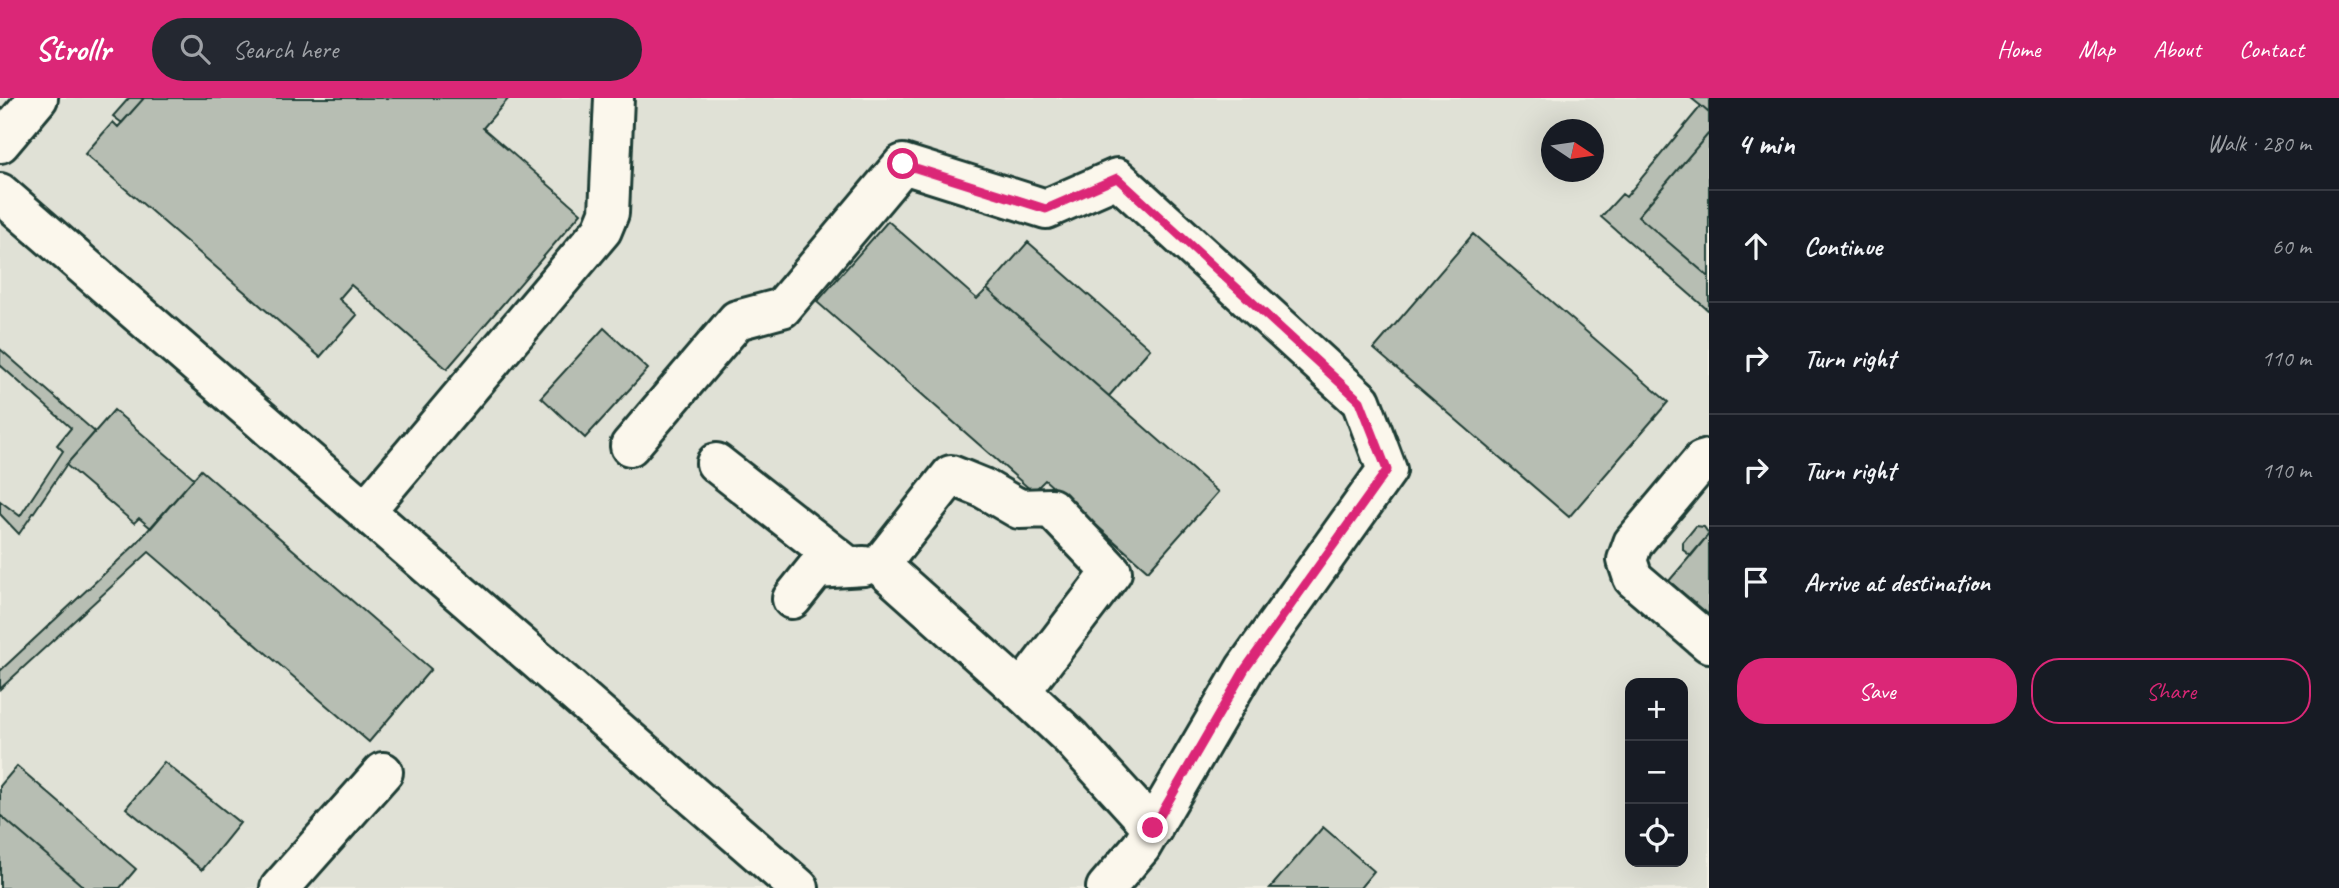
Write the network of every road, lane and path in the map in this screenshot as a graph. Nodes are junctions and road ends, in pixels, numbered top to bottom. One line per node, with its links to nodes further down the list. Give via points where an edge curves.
1 (38, 98): 3 (street)
2 (614, 98): 8 (street, via 609,213 602,230)
3 (0, 142)
4 (0, 193): 8 (street)
5 (630, 446): 14 (street, via 737,320 782,308 903,164 1046,209 1117,178 1360,401 1387,470 1245,669)
6 (1709, 459): 11 (street, via 1702,461 1633,543 1628,560 1633,578)
7 (716, 463): 9 (street)
8 (365, 511): 16 (street)
9 (865, 566): 10 (street, via 816,569); 12 (street); 12 (street, via 951,475 1019,509 1051,508 1112,572)
10 (792, 599)
11 (1709, 643)
12 (1021, 691): 14 (street, via 1072,738)
13 (383, 772): 15 (street)
14 (1153, 828): 17 (street)
15 (280, 888)
16 (799, 888)
17 (1106, 888)

